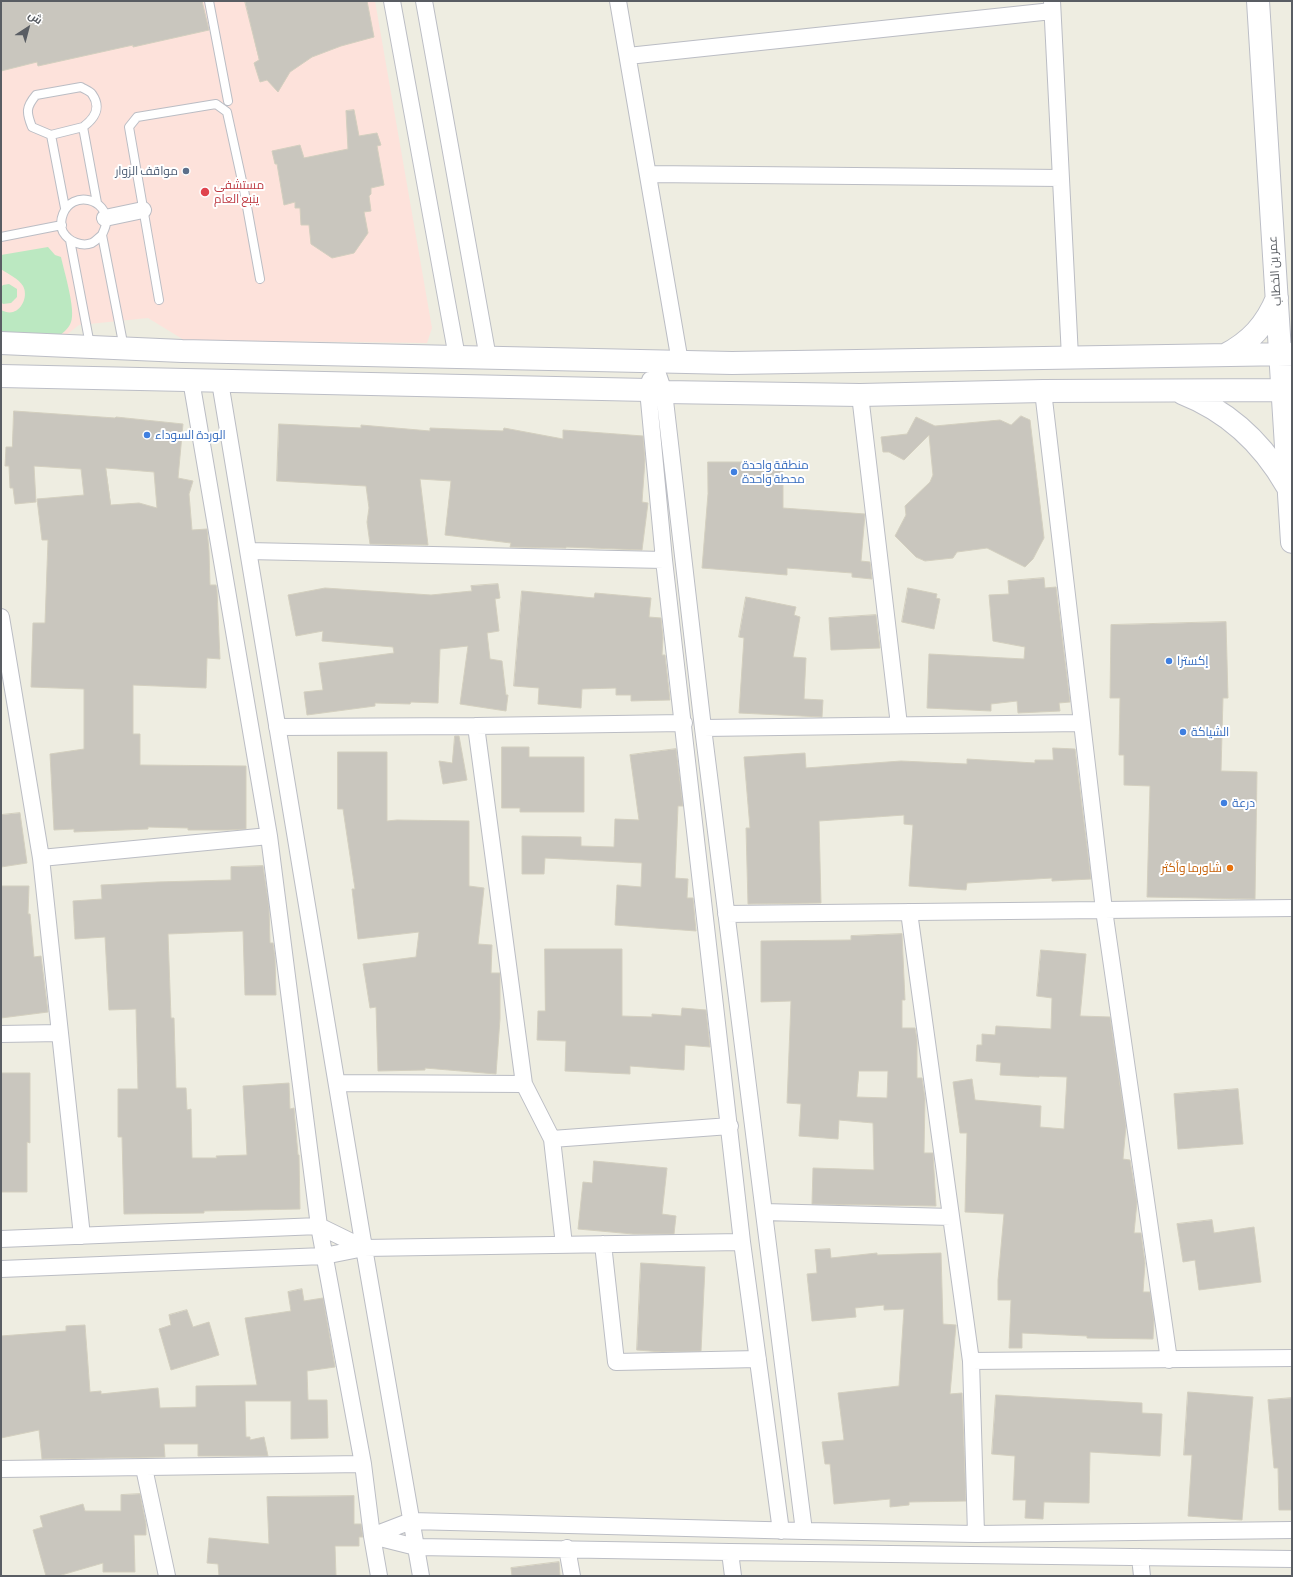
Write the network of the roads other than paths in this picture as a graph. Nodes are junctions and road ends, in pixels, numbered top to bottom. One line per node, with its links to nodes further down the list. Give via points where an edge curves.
1 (209, 1): 8 (lane)
2 (392, 1): 29 (street)
3 (424, 1): 31 (street)
4 (618, 1): 7 (street)
5 (1258, 1): 22 (main road, عمر بن الخطاب)
6 (1052, 6): 7 (street); 12 (street)
7 (628, 56): 11 (street)
8 (228, 101)
9 (83, 127): 10 (lane); 10 (lane, via 91,121 96,112 92,93 81,87 36,95 28,104 28,116 32,127); 13 (lane)
10 (51, 135): 14 (lane)
11 (648, 174): 12 (street); 33 (street)
12 (1061, 178): 30 (street)
13 (97, 203): 14 (lane, via 86,199 74,200); 16 (lane)
14 (65, 208): 17 (lane, via 61,219)
15 (143, 210): 16 (street); 21 (lane, via 129,127 137,117 216,104 227,112 229,119); 23 (lane)
16 (105, 218): 18 (lane, via 106,224)
17 (62, 226): 19 (lane); 20 (lane)
18 (102, 235): 20 (lane, via 93,242 81,244); 26 (lane)
19 (1, 237)
20 (70, 240): 25 (lane)
21 (260, 279)
22 (1277, 298): 27 (main road, عمر بن الخطاب); 28 (main road, via 1265,322 1256,332)
23 (160, 300)
24 (1, 343): 25 (main road)
25 (90, 347): 26 (main road)
26 (124, 349): 29 (main road)
27 (1286, 354): 28 (main road); 38 (main road, عمر بن الخطاب)
28 (1224, 355): 30 (main road)
29 (457, 357): 31 (main road)
30 (1070, 357): 34 (main road)
31 (488, 358): 32 (main road)
32 (653, 360): 33 (main road); 39 (street)
33 (680, 362): 34 (main road)
34 (756, 362): 42 (main road)
35 (1, 376): 36 (main road)
36 (191, 380): 37 (main road); 55 (street)
37 (220, 382): 39 (main road); 46 (street)
38 (1287, 390): 41 (main road); 44 (main road, عمر بن الخطاب)
39 (656, 391): 42 (main road); 47 (street); 54 (street)
40 (1043, 391): 41 (main road); 43 (main road); 50 (street)
41 (1175, 391): 44 (main road, via 1210,406 1241,428 1268,456)
42 (758, 393): 43 (main road)
43 (860, 395): 51 (street)
44 (1288, 488): 45 (main road, عمر بن الخطاب)
45 (1292, 542)
46 (248, 551): 47 (street); 53 (street)
47 (664, 560): 49 (street)
48 (1, 617): 56 (street)
49 (684, 723): 52 (street); 65 (street)
50 (1082, 723): 51 (street); 58 (street)
51 (899, 725): 54 (street)
52 (476, 726): 53 (street); 64 (street)
53 (277, 727): 63 (street)
54 (703, 728): 60 (street)
55 (269, 836): 56 (street); 69 (street)
56 (41, 858): 61 (street)
57 (1292, 908): 58 (street)
58 (1104, 910): 59 (street); 80 (street)
59 (909, 912): 60 (street); 68 (street)
60 (726, 914): 67 (street)
61 (60, 1032): 62 (street); 70 (street)
62 (1, 1034)
63 (337, 1083): 64 (street); 75 (street)
64 (524, 1084): 66 (street)
65 (730, 1126): 66 (street); 72 (street)
66 (552, 1139): 74 (street)
67 (764, 1212): 68 (street); 88 (street)
68 (951, 1217): 81 (street)
69 (319, 1226): 70 (street); 75 (street); 76 (street)
70 (82, 1236): 71 (street)
71 (1, 1239)
72 (742, 1242): 73 (street); 79 (street)
73 (603, 1244): 74 (street); 79 (street, via 616,1362)
74 (564, 1245): 75 (street)
75 (364, 1248): 76 (street); 85 (street)
76 (324, 1256): 77 (street); 82 (street)
77 (1, 1269)
78 (1292, 1358): 80 (street)
79 (758, 1359): 86 (street)
80 (1169, 1360): 81 (street)
81 (971, 1361): 89 (street)
82 (363, 1464): 83 (street); 90 (street)
83 (144, 1468): 84 (street); 96 (street)
84 (1, 1469)
85 (411, 1521): 86 (street); 90 (street); 91 (street)
86 (781, 1530): 88 (street)
87 (1292, 1530): 89 (street)
88 (804, 1531): 89 (street)
89 (976, 1534)
90 (372, 1536): 91 (street); 97 (street)
91 (416, 1546): 92 (street); 98 (street)
92 (567, 1548): 93 (street); 99 (street)
93 (730, 1552): 94 (street); 100 (street)
94 (1140, 1557): 95 (street); 101 (street)
95 (1292, 1559)
96 (167, 1576)
97 (379, 1576)
98 (421, 1576)
99 (572, 1576)
100 (733, 1576)
101 (1142, 1576)

